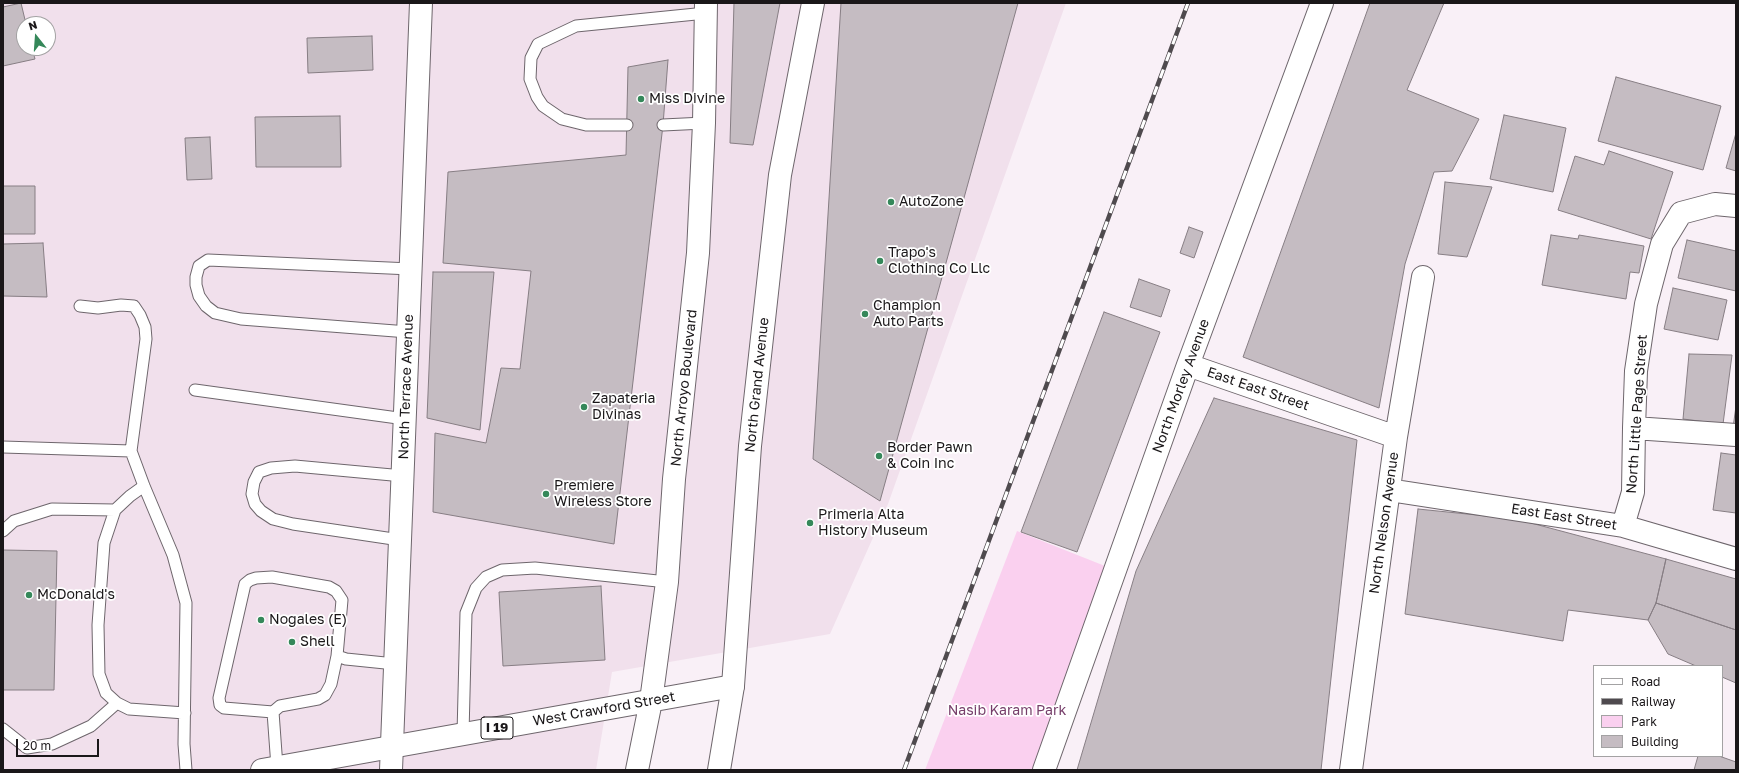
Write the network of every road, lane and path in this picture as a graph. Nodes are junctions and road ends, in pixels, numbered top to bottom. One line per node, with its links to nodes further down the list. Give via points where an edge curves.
1 (421, 3): 9 (main road, North Terrace Avenue)
2 (813, 3): 32 (main road, North Grand Avenue, via 780,175 750,446)
3 (1322, 3): 13 (main road, North Morley Avenue)
4 (706, 8): 5 (main road, North Arroyo Boulevard); 7 (lane, via 576,26 538,44 531,58 530,78 543,106 562,119 586,125)
5 (704, 123): 6 (lane); 29 (main road, North Arroyo Boulevard, via 698,253 674,479)
6 (663, 124)
7 (627, 125)
8 (1736, 206): 16 (main road, North Little Page Street, via 1715,204 1681,213 1662,244 1646,304 1636,371)
9 (411, 269): 12 (main road, North Terrace Avenue); 12 (lane, via 208,260 200,266 196,277 200,296 206,306 215,313 241,319)
10 (1423, 277): 18 (main road, North Nelson Avenue)
11 (80, 306): 20 (lane, via 134,306 145,327 146,339)
12 (408, 332): 15 (main road, North Terrace Avenue)
13 (1188, 365): 18 (main road, East East Street); 45 (main road, North Morley Avenue)
14 (195, 390): 15 (lane)
15 (405, 419): 21 (main road, North Terrace Avenue)
16 (1634, 428): 17 (main road); 25 (main road, North Little Page Street, via 1633,492)
17 (1736, 435)
18 (1396, 437): 23 (main road, North Nelson Avenue)
19 (3, 447): 20 (lane)
20 (131, 451): 22 (lane)
21 (403, 476): 27 (main road, North Terrace Avenue); 27 (lane, via 295,466 271,468 259,472 252,494 255,504 273,519)
22 (144, 486): 24 (lane); 36 (lane, via 173,554 186,604)
23 (1389, 490): 25 (main road, East East Street); 46 (main road, North Nelson Avenue)
24 (115, 510): 26 (lane, via 52,509 14,521); 34 (lane, via 104,543 98,632 99,674 106,693)
25 (1623, 526): 28 (main road, East East Street)
26 (3, 531)
27 (400, 540): 31 (main road, North Terrace Avenue)
28 (1736, 559)
29 (667, 582): 33 (main road, North Arroyo Boulevard); 38 (lane, via 535,568 502,570 486,577 476,588 466,613)
30 (337, 656): 31 (lane); 35 (lane, via 326,695 318,699 280,706); 35 (lane, via 342,600 336,591 329,587 272,577 256,578 245,584 219,698 220,705 224,708)
31 (395, 664): 39 (main road, North Terrace Avenue)
32 (733, 686): 33 (main road, West Crawford Street / I 19); 44 (main road, North Grand Avenue)
33 (651, 701): 38 (main road, West Crawford Street / I 19); 43 (main road, North Arroyo Boulevard)
34 (117, 703): 36 (lane, via 129,709); 37 (lane, via 91,726 52,744 27,748)
35 (273, 712): 40 (lane)
36 (185, 713): 41 (lane)
37 (3, 729)
38 (463, 734): 39 (main road, West Crawford Street / I 19)
39 (392, 747): 40 (main road, West Crawford Street / I 19); 42 (main road, North Terrace Avenue)
40 (269, 769)
41 (186, 770)
42 (391, 770)
43 (637, 770)
44 (719, 770)
45 (1044, 770)
46 (1351, 770)

